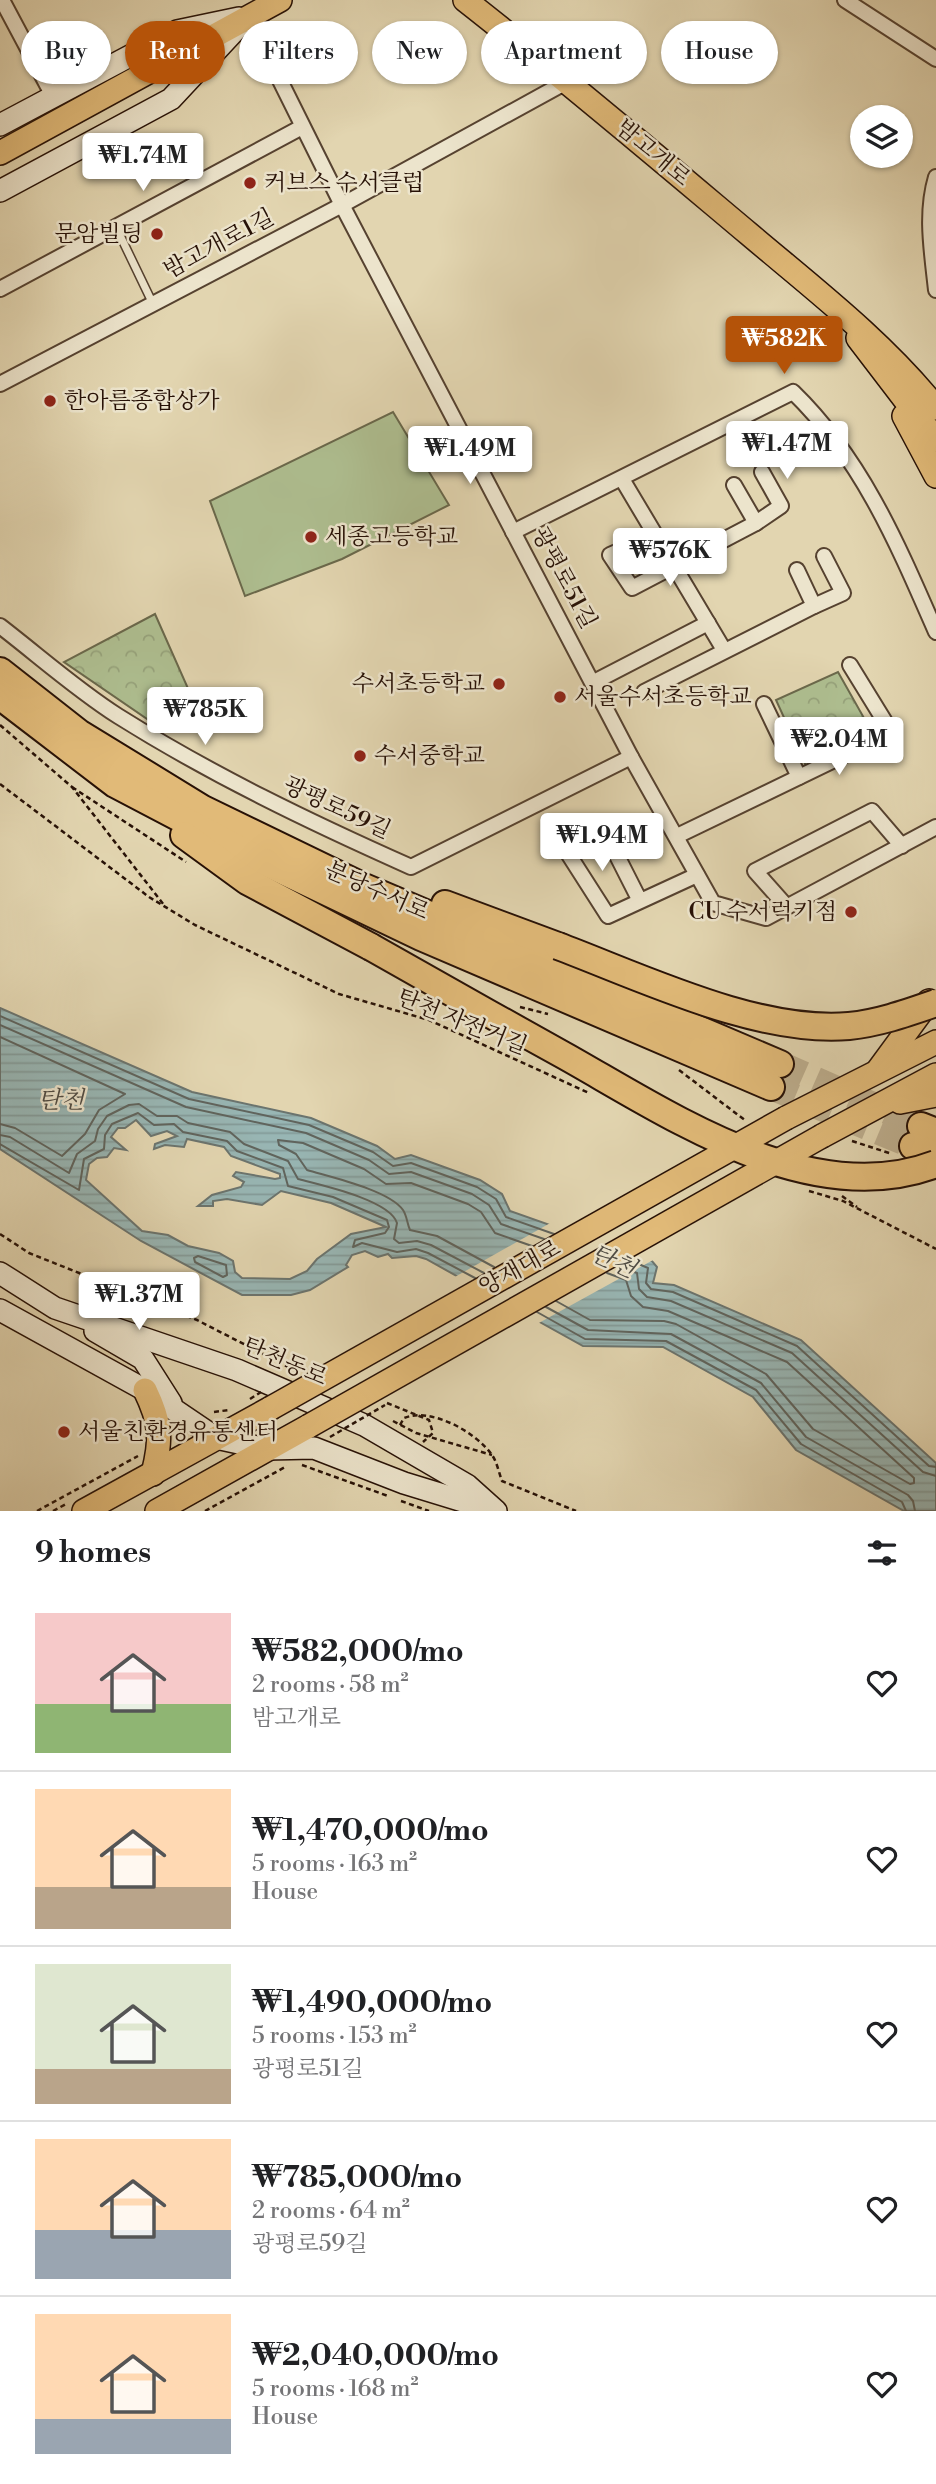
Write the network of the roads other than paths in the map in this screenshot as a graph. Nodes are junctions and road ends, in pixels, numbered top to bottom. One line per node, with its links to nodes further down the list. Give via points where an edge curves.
1 (2, 0): 10 (street)
2 (280, 0): 5 (main road)
3 (465, 0): 6 (main road, 밤고개로)
4 (845, 0): 7 (street)
5 (248, 16): 10 (street, via 177,31); 12 (street, 광평로51길); 13 (main road); 15 (street, via 171,99)
6 (492, 21)
7 (936, 59)
8 (563, 84): 16 (street, 밤고개로1길)
9 (572, 84): 21 (main road, 밤고개로)
10 (53, 96): 11 (street)
11 (0, 125)
12 (302, 128): 16 (street, 광평로51길); 17 (street)
13 (0, 153)
14 (936, 177): 19 (street, via 930,235)
15 (0, 191)
16 (342, 205): 20 (street, 밤고개로1길); 31 (street, 광평로51길)
17 (116, 227): 18 (street); 20 (lane)
18 (0, 289)
19 (936, 290)
20 (154, 304): 23 (street, 밤고개로1길)
21 (838, 309): 22 (main road, 밤고개로); 24 (main road, 밤고개로, via 892,356)
22 (886, 379): 25 (main road, 밤고개로); 27 (main road)
23 (0, 384)
24 (936, 408)
25 (936, 440)
26 (762, 472): 30 (street, via 781,506)
27 (936, 477)
28 (622, 479): 31 (street); 32 (street); 39 (street, via 793,392 822,420 863,479)
29 (734, 485): 30 (street)
30 (756, 523): 34 (street)
31 (513, 532): 43 (street, 광평로51길)
32 (655, 534): 34 (street); 34 (street, via 610,555 632,588)
33 (824, 556): 36 (street, via 843,593)
34 (674, 566): 37 (street)
35 (797, 570): 36 (street)
36 (814, 606): 40 (street)
37 (708, 623): 40 (street); 43 (street)
38 (0, 626): 47 (street, 광평로59길, via 116,715 203,767 411,867)
39 (936, 632)
40 (724, 650): 44 (street)
41 (850, 665): 48 (street, via 890,730)
42 (0, 671): 54 (highway, 분당수서로, via 79,733 203,809)
43 (594, 682): 47 (street, 광평로51길)
44 (644, 692)
45 (0, 696): 49 (highway, 분당수서로)
46 (764, 704): 48 (street)
47 (631, 757): 51 (street, 광평로51길)
48 (799, 778): 51 (street)
49 (115, 784): 54 (highway, 분당수서로, via 421,937 776,1076); 64 (highway, bridge, via 247,881 690,1125 771,1161 820,1173 874,1177)
50 (936, 827): 52 (street, 광평로51길)
51 (677, 836): 53 (street, 광평로51길)
52 (902, 846): 56 (street, 광평로51길); 56 (street, via 872,811 755,871)
53 (698, 875): 55 (street); 56 (street, 광평로51길, via 713,903 766,918)
54 (364, 887): 58 (highway, bridge, via 434,900 723,1007 779,1021 846,1026)
55 (640, 901): 55 (street, via 608,916 569,855 606,834)
56 (787, 906)
57 (936, 992): 60 (main road)
58 (936, 1003)
59 (936, 1042): 60 (main road, 양재대로)
60 (875, 1074): 70 (main road, 양재대로, bridge, via 786,1118)
61 (936, 1075): 63 (main road, 양재대로)
62 (936, 1095): 63 (main road)
63 (869, 1109): 71 (main road, 양재대로, bridge, via 309,1426)
64 (936, 1164)
65 (0, 1273): 66 (street, 탄천동로)
66 (55, 1308): 69 (street, via 143,1359); 75 (street, 탄천동로, via 237,1370 364,1424 467,1485)
67 (0, 1310): 68 (street)
68 (145, 1390): 69 (street); 72 (main road, via 157,1415 161,1443)
69 (174, 1408): 70 (street)
70 (216, 1438): 71 (street); 72 (main road, 양재대로)
71 (276, 1454): 74 (main road, 양재대로); 75 (street, 탄천동로, via 314,1448)
72 (153, 1474): 73 (main road, 양재대로)
73 (84, 1511)
74 (157, 1511)
75 (495, 1511)

